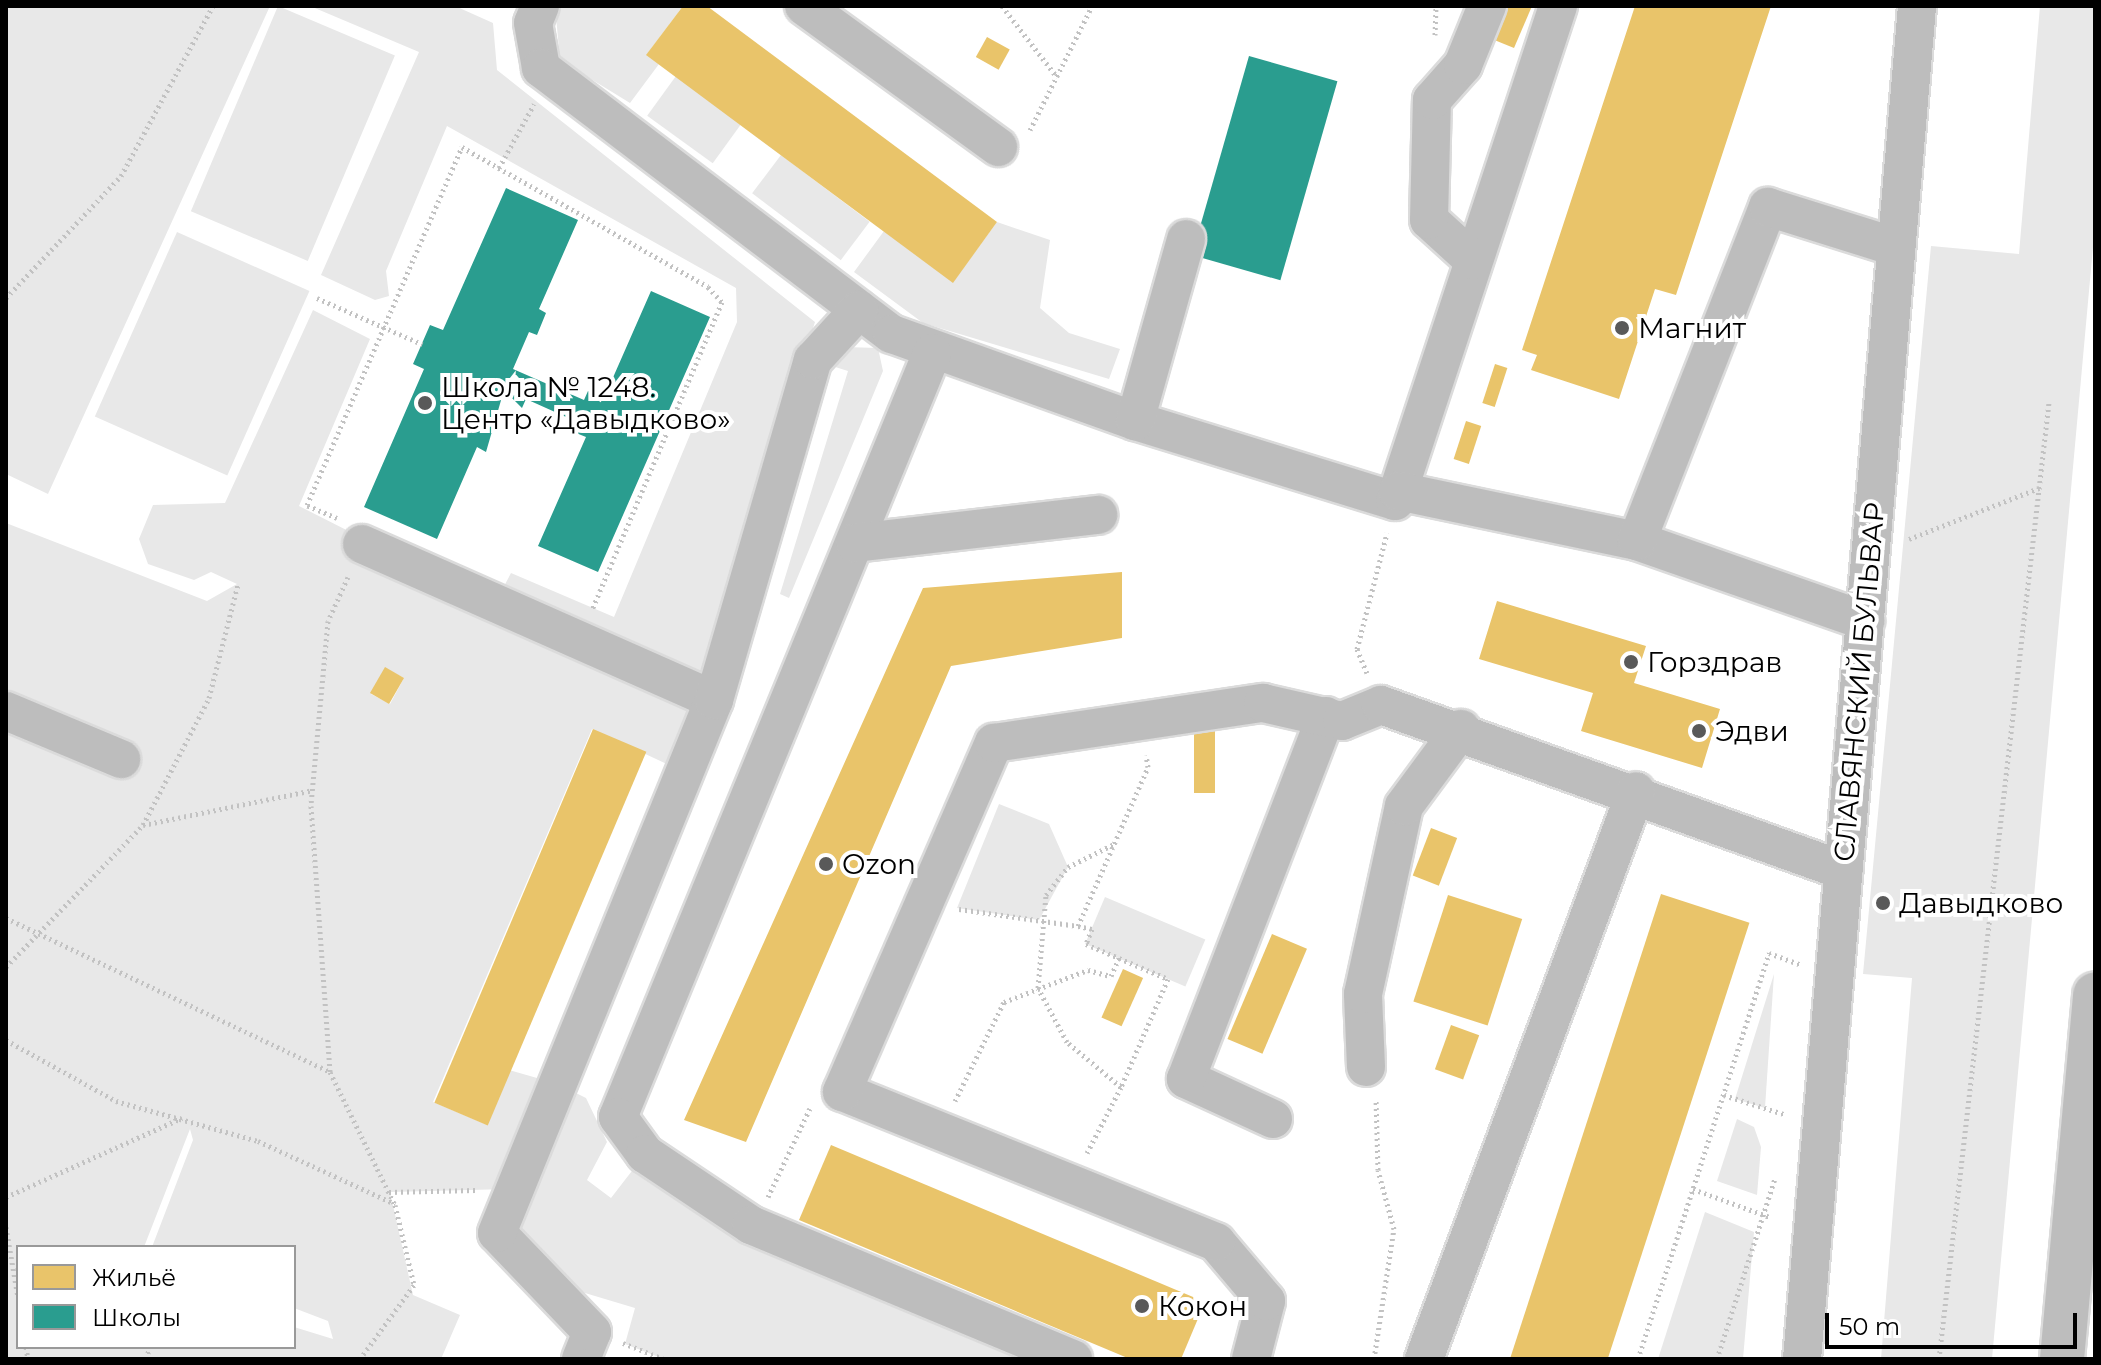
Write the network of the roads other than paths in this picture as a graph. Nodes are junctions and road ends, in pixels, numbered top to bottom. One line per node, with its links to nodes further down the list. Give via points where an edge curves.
1 (540, 6): 10 (street, via 533,23 541,68)
2 (804, 6): 6 (street)
3 (1487, 6): 9 (street, via 1463,65 1432,100 1429,220)
4 (1558, 6): 9 (street)
5 (1917, 6): 8 (street, СЛАВЯНСКИЙ БУЛЬВАР)
6 (998, 147)
7 (1186, 239): 12 (street)
8 (1896, 247): 15 (street, via 1768,207); 18 (street, СЛАВЯНСКИЙ БУЛЬВАР)
9 (1473, 260): 13 (street)
10 (859, 310): 11 (street); 19 (street, via 813,360)
11 (932, 353): 12 (street); 16 (street)
12 (1135, 421): 13 (street)
13 (1396, 496): 15 (street)
14 (1098, 515): 16 (street)
15 (1637, 541): 18 (street)
16 (855, 543): 30 (street, via 618,1117 645,1154 751,1225)
17 (362, 544): 19 (street)
18 (1865, 621): 25 (street, СЛАВЯНСКИЙ БУЛЬВАР)
19 (714, 700): 29 (street, via 510,1189 497,1233 592,1332)
20 (6, 711): 23 (street)
21 (1326, 716): 22 (street, via 1342,721 1381,705); 28 (street, via 1186,1079); 31 (street, via 1263,703 994,743 842,1092 1216,1242 1266,1301)
22 (1461, 729): 24 (street); 27 (street, via 1404,806 1363,994)
23 (121, 759)
24 (1636, 791): 25 (street); 32 (street)
25 (1843, 870): 33 (street, СЛАВЯНСКИЙ БУЛЬВАР)
26 (2095, 994): 34 (main road)
27 (1366, 1067)
28 (1273, 1119)
29 (581, 1359)
30 (1073, 1359)
31 (1251, 1359)
32 (1424, 1359)
33 (1802, 1359)
34 (2062, 1359)

